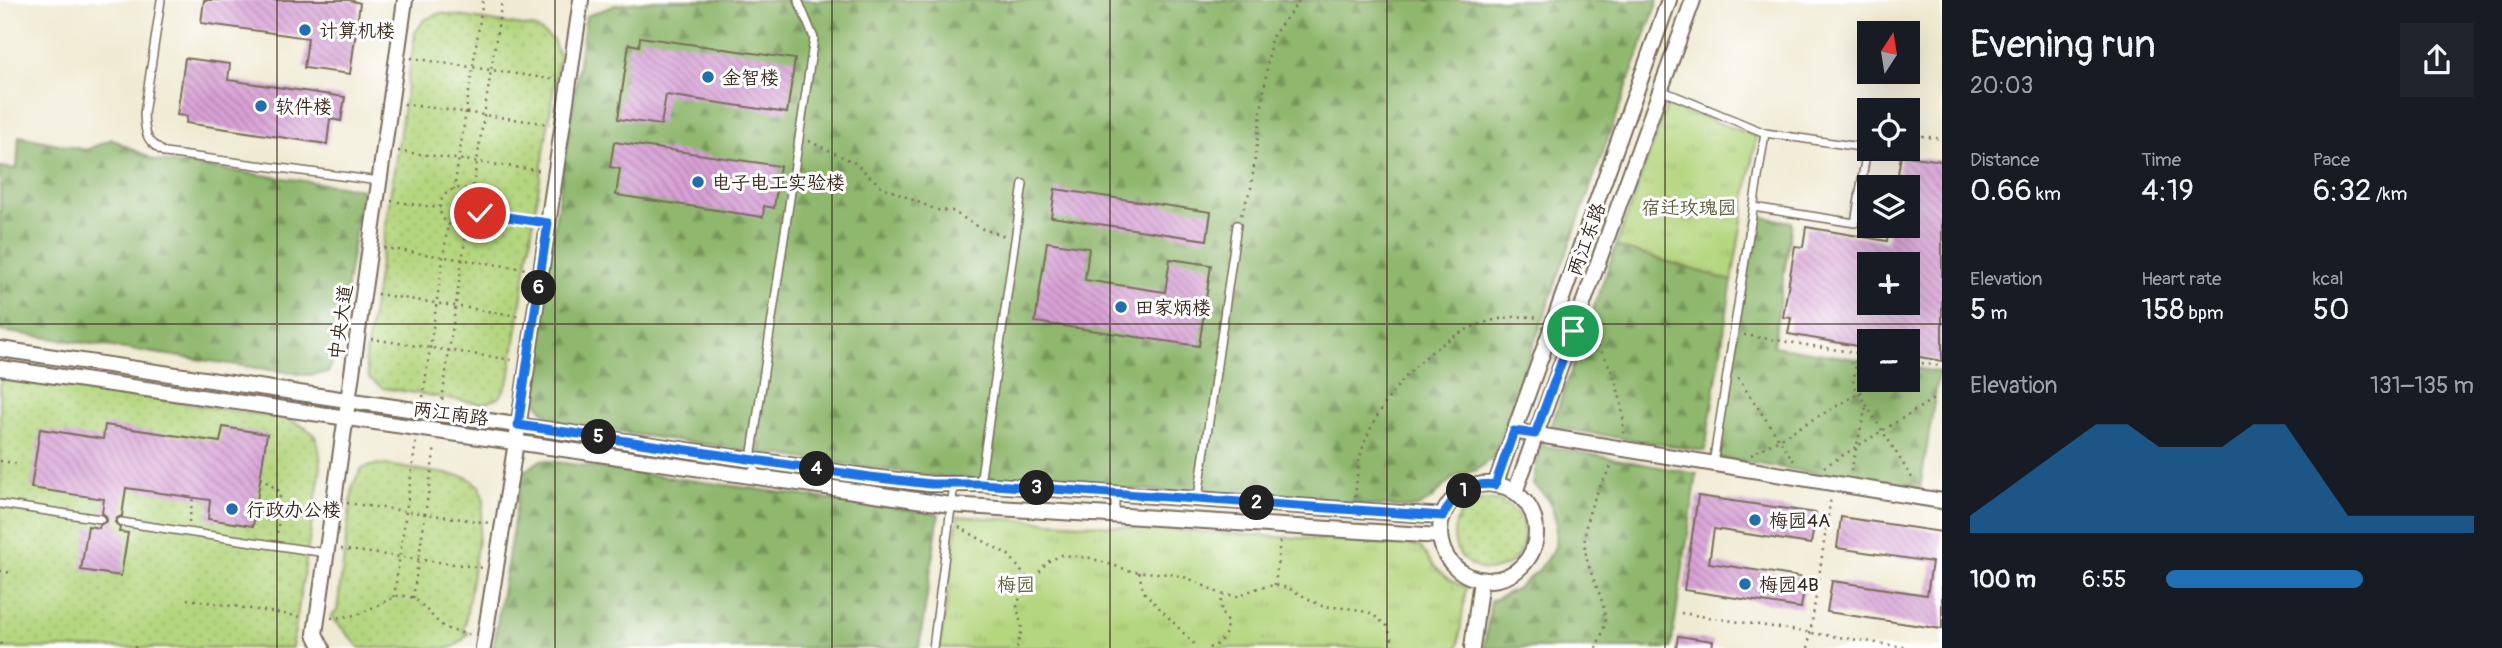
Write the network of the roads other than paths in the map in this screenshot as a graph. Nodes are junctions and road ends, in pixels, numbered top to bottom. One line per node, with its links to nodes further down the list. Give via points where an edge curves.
1 (161, 0): 9 (lane, via 144,114 151,144 165,153)
2 (405, 0): 9 (street, 中央大道)
3 (581, 0): 19 (street)
4 (798, 0): 23 (lane, via 814,38)
5 (1669, 0): 20 (street, 两江东路)
6 (1693, 0): 7 (street, 两江东路)
7 (1661, 90): 8 (lane); 21 (street, 两江东路)
8 (1765, 133): 11 (lane); 11 (lane, via 1867,148 1855,223)
9 (379, 181): 17 (street, 中央大道)
10 (1023, 184): 27 (lane)
11 (1753, 207): 24 (lane)
12 (1237, 225): 31 (lane)
13 (0, 349): 14 (street, 两江南路)
14 (94, 363): 16 (lane); 17 (street, 两江南路)
15 (0, 368): 16 (street, 两江南路)
16 (92, 381): 18 (street, 两江南路)
17 (348, 400): 18 (street, 中央大道); 19 (street, 两江南路)
18 (345, 418): 22 (street, 两江南路); 42 (street, 中央大道)
19 (518, 425): 22 (street); 23 (street, 两江南路)
20 (1514, 431): 21 (street); 28 (street, 两江东路)
21 (1535, 434): 24 (street); 29 (street, 两江东路)
22 (516, 442): 25 (street, 两江南路); 44 (street)
23 (751, 459): 25 (lane); 26 (street, 两江南路)
24 (1713, 464): 32 (street)
25 (757, 477): 34 (street, 两江南路)
26 (954, 484): 27 (street, 两江南路); 34 (lane)
27 (980, 484): 30 (street, 两江南路)
28 (1495, 485): 29 (street); 37 (street, via 1473,486 1458,494)
29 (1515, 492): 43 (street, via 1536,520 1533,551 1525,565 1512,574)
30 (1115, 494): 31 (street, 两江南路); 36 (lane)
31 (1197, 499): 35 (street, 两江南路)
32 (1942, 501)
33 (0, 504): 38 (lane)
34 (951, 505): 36 (street, 两江南路); 46 (lane)
35 (1292, 506): 37 (street, 两江南路); 40 (lane)
36 (1115, 515): 40 (street, 两江南路)
37 (1443, 516): 41 (street)
38 (101, 519)
39 (121, 522): 42 (lane)
40 (1285, 526): 41 (street, 两江南路)
41 (1440, 536): 43 (street, via 1453,565)
42 (327, 550): 45 (street, 中央大道, via 315,634)
43 (1481, 580): 47 (street)
44 (483, 643)
45 (321, 648)
46 (933, 648)
47 (1472, 648)

